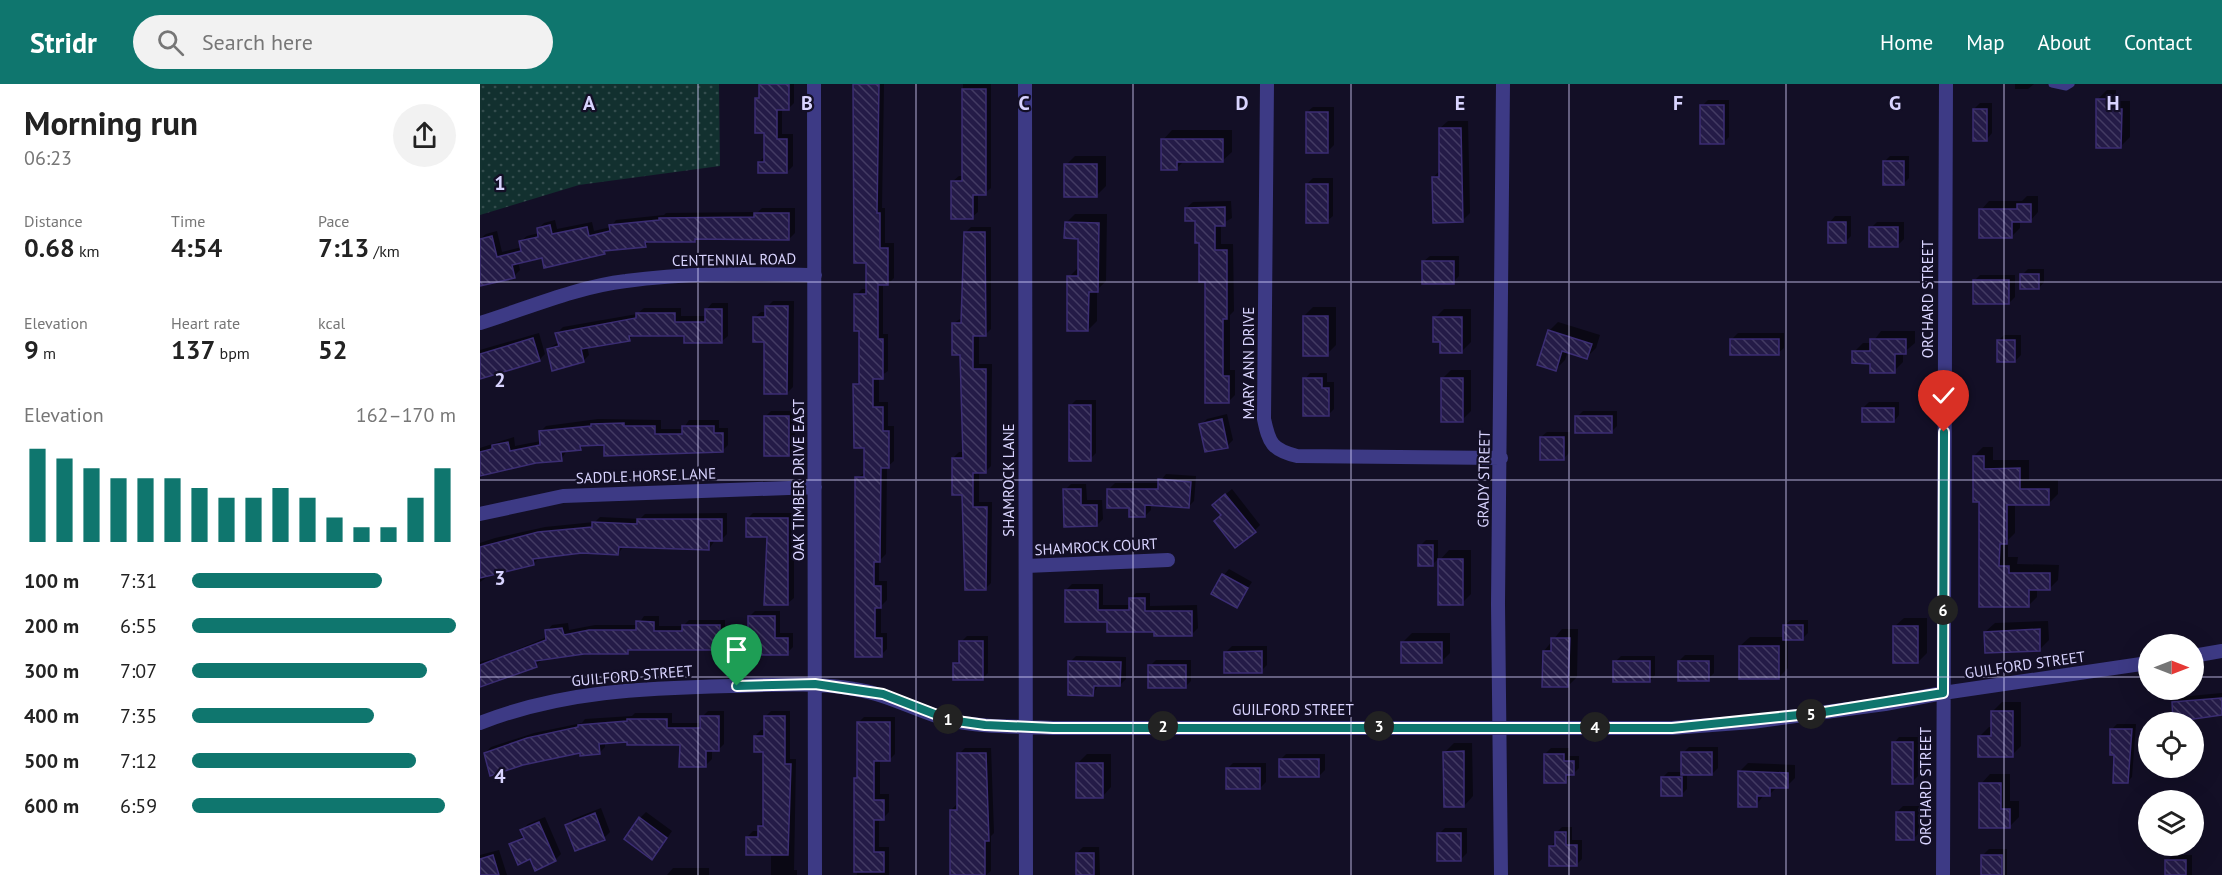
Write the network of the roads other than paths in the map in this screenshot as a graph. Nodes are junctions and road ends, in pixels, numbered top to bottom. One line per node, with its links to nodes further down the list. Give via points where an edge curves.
1 (814, 84): 8 (street, OAK TIMBER DRIVE EAST)
2 (1025, 84): 14 (street, SHAMROCK LANE)
3 (1267, 84): 10 (street, MARY ANN DRIVE, via 1264,419 1268,438 1279,452 1297,456)
4 (1503, 84): 10 (street, GRADY STREET)
5 (1946, 84): 19 (street, ORCHARD STREET)
6 (2052, 84): 7 (lane)
7 (2071, 84)
8 (815, 275): 9 (street, CENTENNIAL ROAD, via 705,273 624,281); 11 (street, OAK TIMBER DRIVE EAST)
9 (480, 323)
10 (1501, 458): 22 (street, GRADY STREET)
11 (815, 487): 12 (street, SADDLE HORSE LANE, via 563,496); 18 (street, OAK TIMBER DRIVE EAST)
12 (480, 514)
13 (1168, 560): 14 (street, SHAMROCK COURT)
14 (1026, 566): 21 (street, SHAMROCK LANE)
15 (2222, 651): 16 (street)
16 (2204, 654)
17 (2138, 664): 19 (street, GUILFORD STREET)
18 (815, 684): 20 (street, GUILFORD STREET, via 659,687 596,693 529,705); 21 (street, GUILFORD STREET, via 883,694 950,720); 23 (street, OAK TIMBER DRIVE EAST)
19 (1943, 693): 22 (street, GUILFORD STREET, via 1763,720 1672,728); 26 (street, ORCHARD STREET)
20 (480, 723)
21 (1026, 726): 22 (street, GUILFORD STREET); 24 (street, SHAMROCK LANE)
22 (1501, 726): 25 (street, GRADY STREET)
23 (815, 875)
24 (1026, 875)
25 (1501, 875)
26 (1943, 875)

